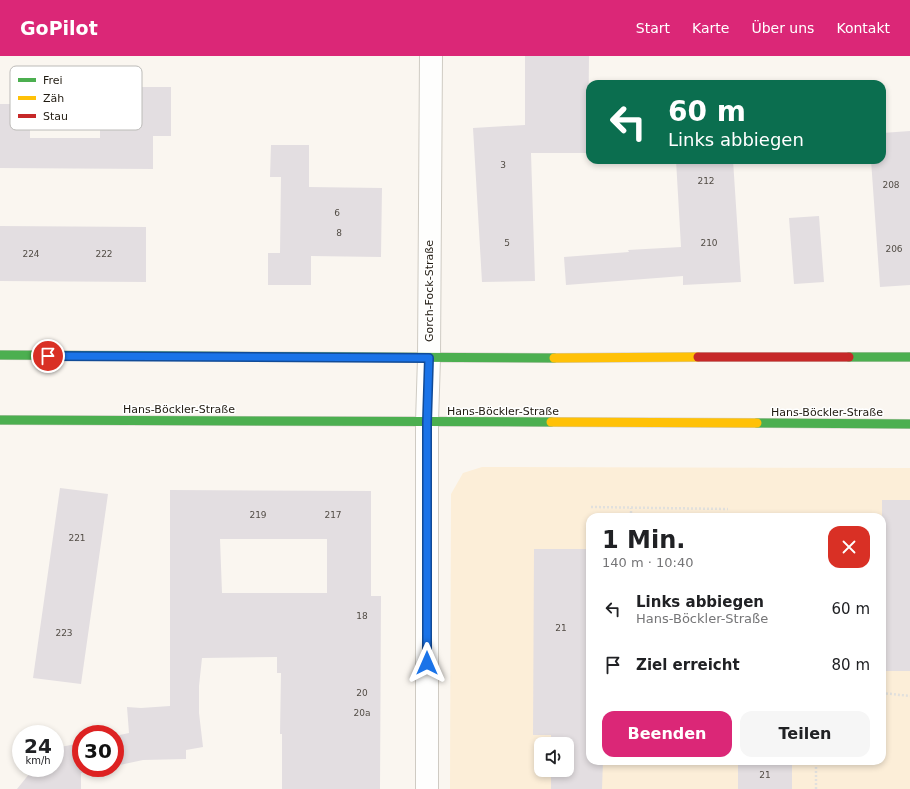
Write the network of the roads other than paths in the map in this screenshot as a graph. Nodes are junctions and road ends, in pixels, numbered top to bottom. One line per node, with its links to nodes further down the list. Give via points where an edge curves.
1 (431, 56): 4 (street, Gorch-Fock-Straße)
2 (0, 355): 4 (main road)
3 (910, 357): 4 (main road)
4 (429, 358): 6 (street, Gorch-Fock-Straße)
5 (0, 420): 6 (main road, Hans-Böckler-Straße)
6 (427, 422): 7 (main road, Hans-Böckler-Straße); 8 (street, Gorch-Fock-Straße)
7 (910, 424)
8 (427, 789)

